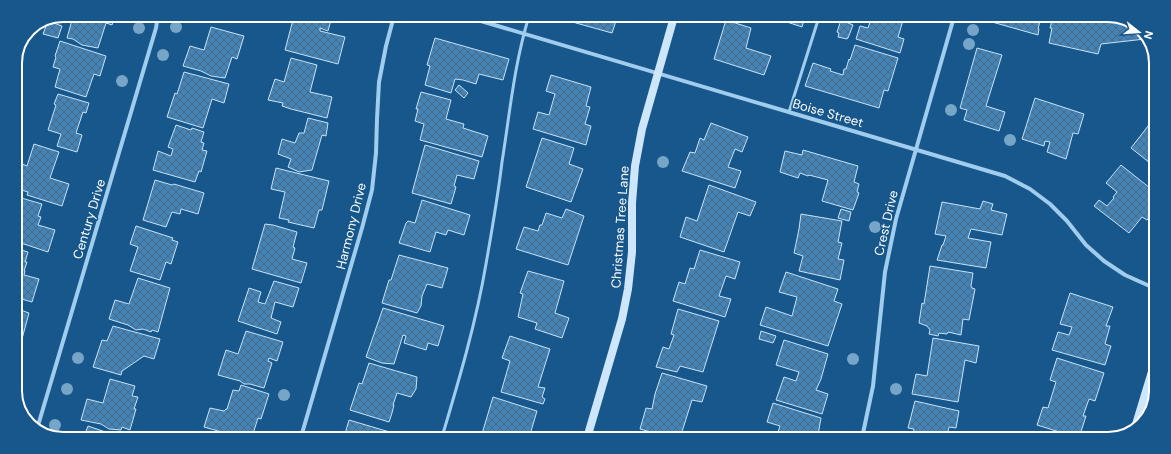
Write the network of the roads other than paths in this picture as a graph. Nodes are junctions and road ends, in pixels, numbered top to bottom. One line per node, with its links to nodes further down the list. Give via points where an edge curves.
1 (157, 22): 15 (street, Century Drive)
2 (392, 22): 16 (street, Harmony Drive, via 380,82 372,190)
3 (484, 22): 8 (street, Boise Street)
4 (527, 22): 8 (lane)
5 (672, 22): 9 (street, Christmas Tree Lane)
6 (817, 22): 10 (lane)
7 (953, 22): 11 (street, Crest Drive)
8 (523, 34): 9 (street, Boise Street); 17 (lane, via 512,88 486,265 465,360)
9 (657, 73): 10 (street, Boise Street); 18 (street, Christmas Tree Lane, via 635,166 628,289 622,320)
10 (789, 112): 11 (street, Boise Street)
11 (915, 149): 12 (street, Boise Street, via 1005,176 1030,189 1050,204 1086,245 1104,261 1125,275); 19 (street, Crest Drive, via 885,272 873,386)
12 (1149, 286)
13 (1149, 382): 14 (street)
14 (1137, 420)
15 (39, 424)
16 (301, 432)
17 (443, 432)
18 (589, 432)
19 (863, 432)

